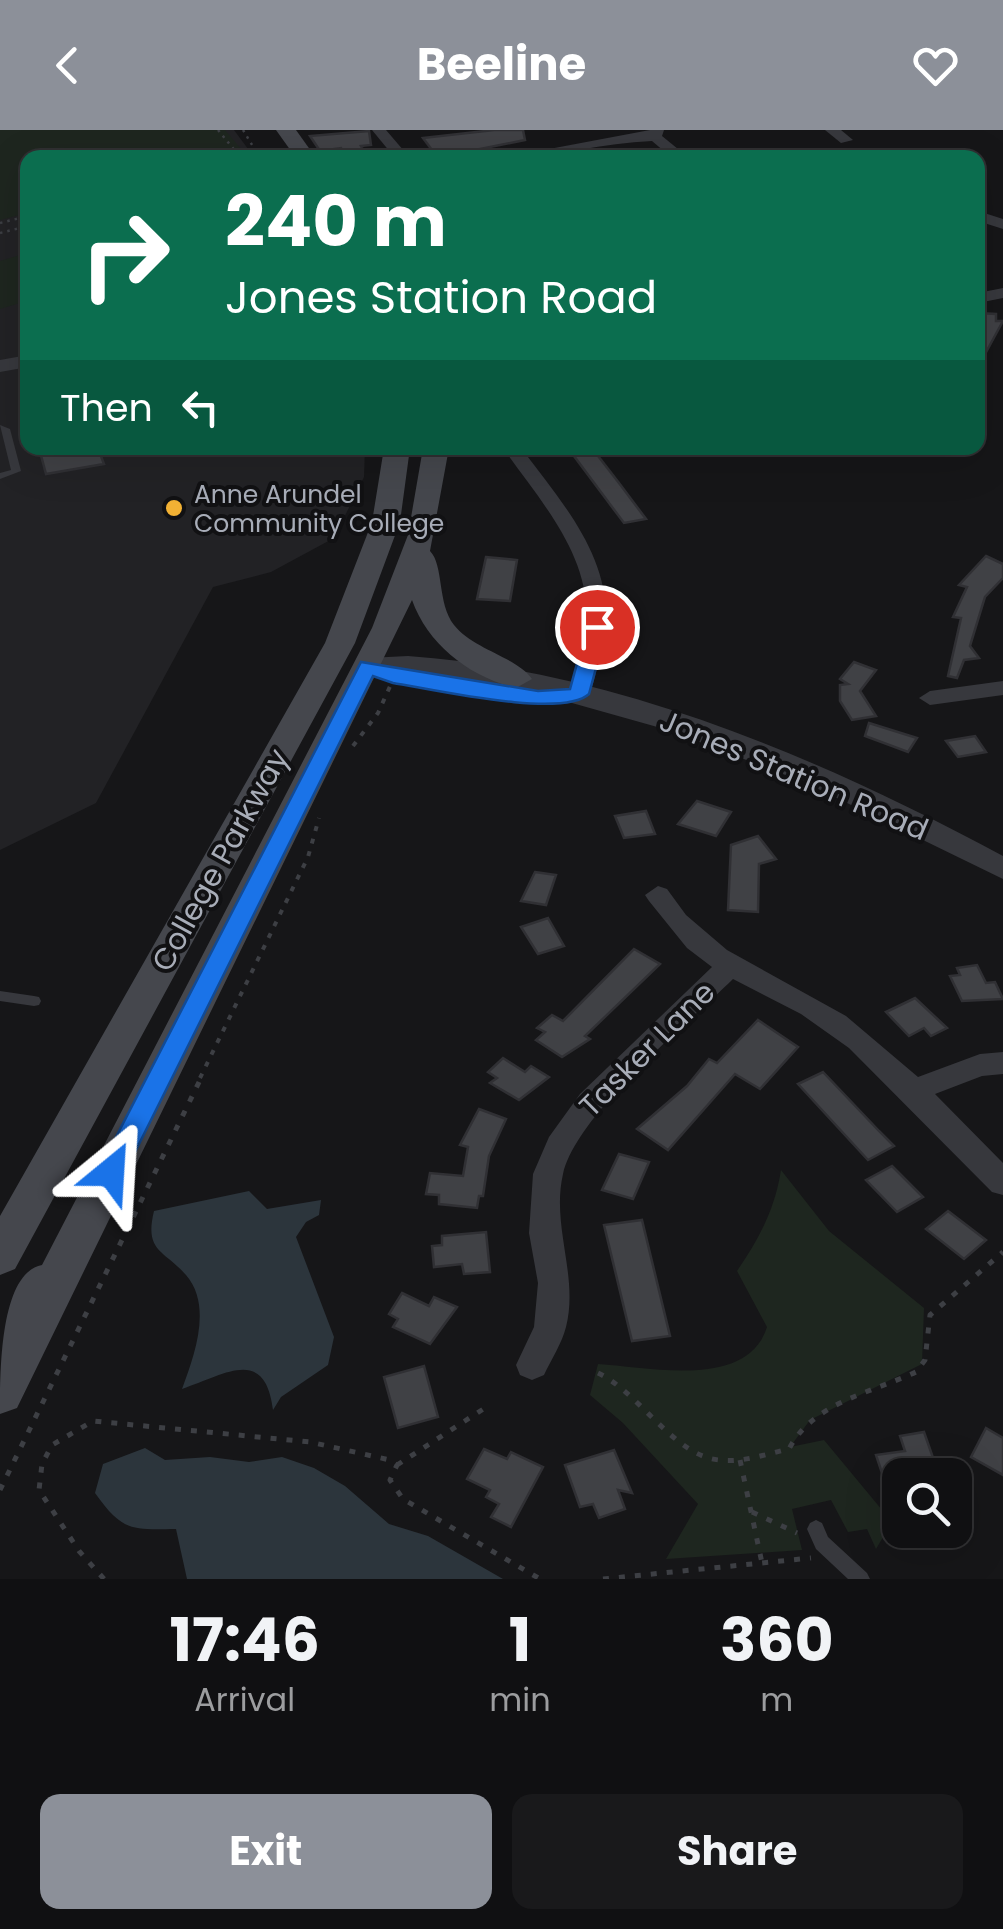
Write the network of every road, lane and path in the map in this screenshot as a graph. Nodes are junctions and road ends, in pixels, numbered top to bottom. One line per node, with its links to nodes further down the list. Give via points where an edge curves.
1 (218, 130): 6 (path)
2 (379, 130): 7 (street)
3 (832, 130): 5 (street)
4 (656, 133): 8 (street)
5 (846, 140)
6 (234, 150)
7 (396, 150)
8 (552, 150)
9 (0, 428): 13 (lane, via 16,471)
10 (396, 455): 15 (main road, College Parkway)
11 (435, 455): 14 (main road, College Parkway)
12 (517, 455): 18 (street, via 587,563 596,594 597,627)
13 (0, 476)
14 (422, 535): 15 (main road, College Parkway, via 410,577); 16 (main road, via 421,592 436,624 466,653)
15 (364, 668): 16 (street, Jones Station Road, via 398,661); 18 (street, Jones Station Road, via 538,698); 20 (path, via 378,713); 30 (main road, College Parkway); 32 (main road, College Parkway)
16 (516, 679): 18 (street, Jones Station Road)
17 (1003, 688): 19 (street)
18 (579, 694): 22 (street, Jones Station Road, via 735,746 900,816)
19 (930, 698)
20 (348, 754)
21 (320, 814): 40 (path, via 308,857)
22 (1003, 870)
23 (658, 895): 24 (street, via 696,946)
24 (730, 965): 28 (street, via 835,1023); 34 (street, Tasker Lane, via 590,1102 564,1137 548,1174 550,1327)
25 (0, 996): 26 (lane)
26 (34, 1001)
27 (1003, 1063): 28 (street)
28 (912, 1091): 29 (street)
29 (1003, 1183)
30 (94, 1206): 33 (main road, via 20,1311); 36 (main road, College Parkway)
31 (1003, 1252): 38 (path, via 930,1316 916,1372 814,1417 793,1434 789,1449)
32 (0, 1256)
33 (0, 1325)
34 (532, 1365)
35 (598, 1373): 38 (path, via 621,1380 688,1447 710,1459)
36 (0, 1393)
37 (488, 1406): 39 (path)
38 (740, 1459): 41 (path)
39 (398, 1465): 45 (path, via 310,1442 140,1423 93,1421 61,1432 44,1460 39,1490); 46 (path, via 390,1480 403,1499)
40 (0, 1490)
41 (751, 1511): 42 (path, via 782,1530); 44 (path)
42 (816, 1529): 43 (lane)
43 (830, 1551): 44 (path); 48 (lane)
44 (762, 1562): 47 (path)
45 (104, 1579)
46 (540, 1579)
47 (603, 1579)
48 (861, 1579)

